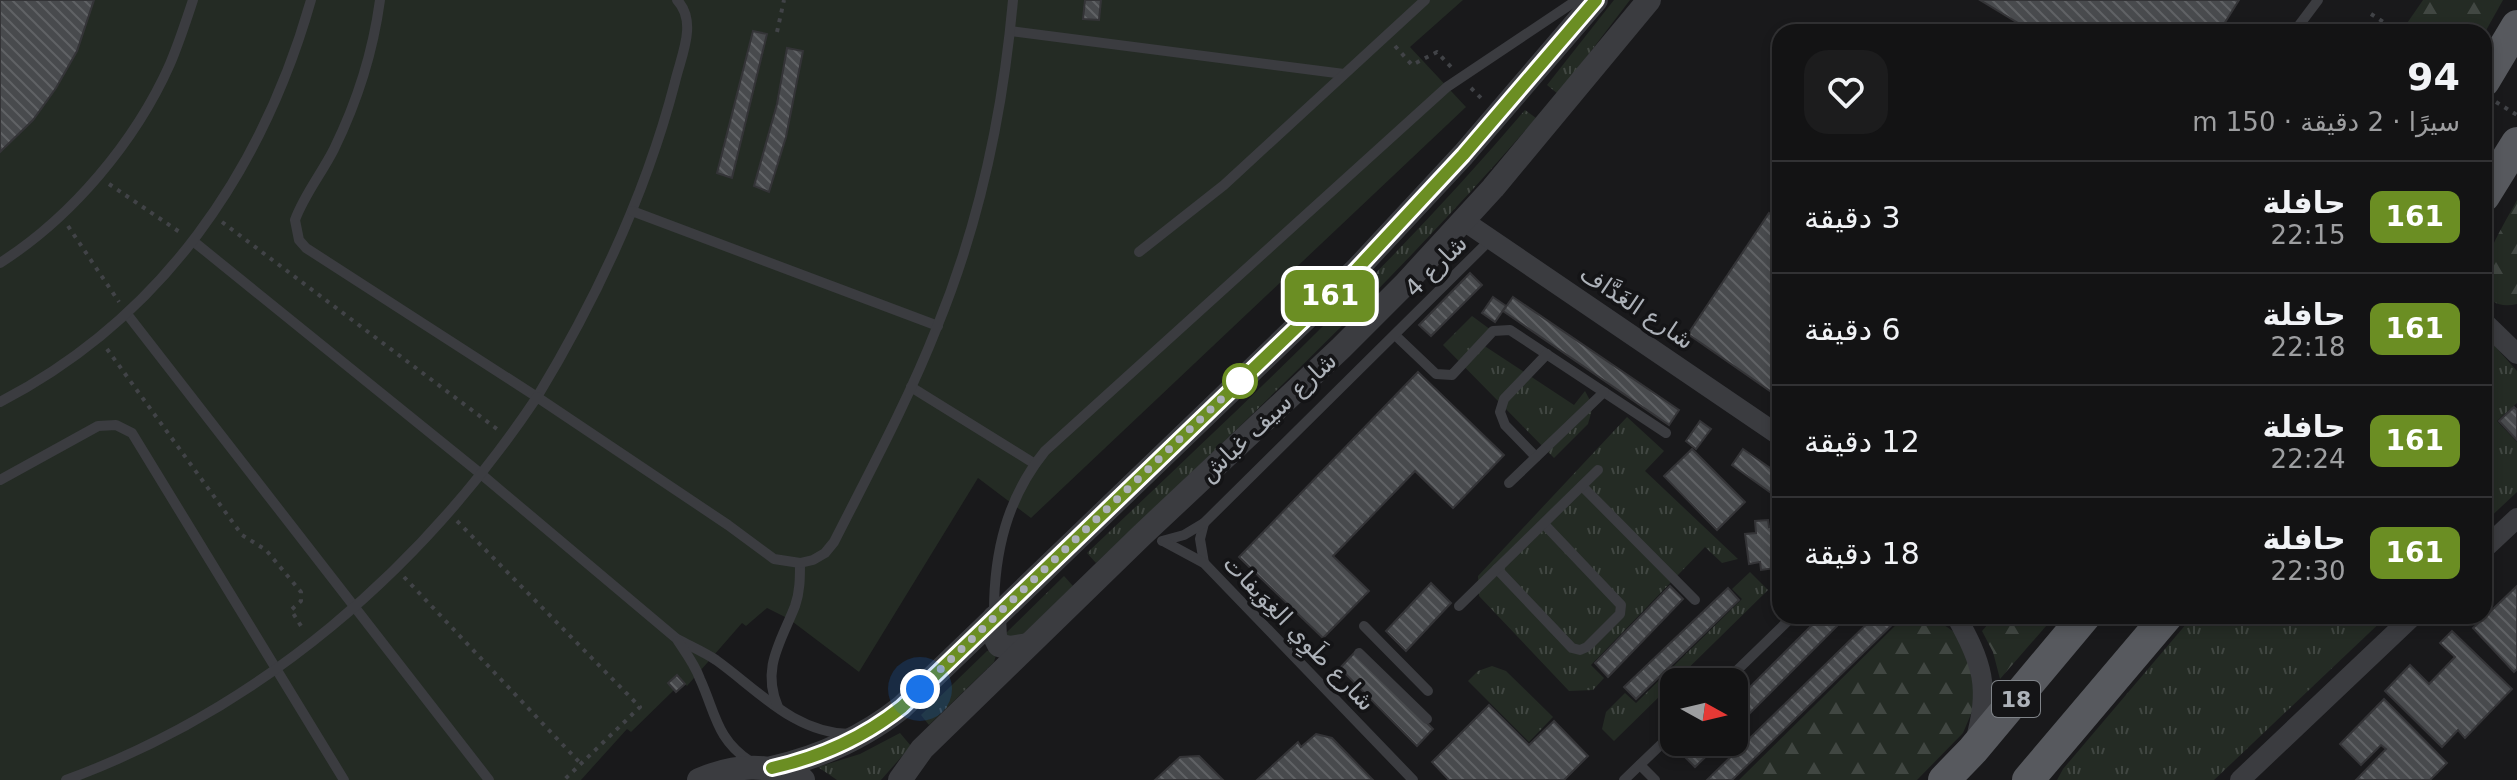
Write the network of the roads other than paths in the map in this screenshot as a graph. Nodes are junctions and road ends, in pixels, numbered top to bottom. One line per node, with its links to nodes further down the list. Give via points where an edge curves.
1 (193, 0): 24 (lane, via 163,79 128,137 60,215)
2 (311, 0): 22 (lane, via 275,104 239,175)
3 (380, 0): 33 (lane, via 348,118 295,220 299,240)
4 (677, 0): 19 (lane, via 685,9 688,27 663,124)
5 (1013, 0): 13 (lane)
6 (1425, 0): 14 (lane)
7 (1577, 0): 38 (lane, via 1447,87)
8 (1596, 0): 55 (street, شارع سيف غباش, via 1481,136 1365,260)
9 (1649, 0): 20 (street, شارع سيف غباش)
10 (2318, 0): 11 (lane)
11 (2300, 24)
12 (2517, 26): 15 (main road)
13 (1010, 31): 14 (lane); 26 (lane, via 988,166)
14 (1344, 74): 23 (lane, via 1224,185)
15 (2492, 86)
16 (2517, 145): 17 (main road); 18 (street)
17 (2492, 184)
18 (2492, 200)
19 (632, 211): 26 (lane); 33 (lane, via 592,301)
20 (1464, 221): 21 (street, شارع الغَدَّاف); 47 (street, شارع سيف غباش)
21 (1491, 239): 28 (lane, شارع 4); 35 (street, شارع الغَدَّاف)
22 (193, 241): 25 (lane); 40 (lane)
23 (1139, 252)
24 (0, 263)
25 (127, 314): 34 (lane, via 58,368); 54 (lane)
26 (938, 326): 31 (lane)
27 (2492, 328): 29 (street)
28 (1395, 335): 30 (lane, via 1443,376 1452,375 1499,329 1514,332); 45 (lane, شارع 4)
29 (2513, 344)
30 (1547, 354): 32 (lane); 37 (lane, via 1504,399 1500,412 1505,425)
31 (911, 387): 38 (lane); 49 (lane, via 834,542 825,553)
32 (1604, 392): 36 (lane); 37 (lane)
33 (537, 397): 40 (lane); 49 (lane, via 774,559)
34 (0, 402)
35 (1772, 431)
36 (1666, 433)
37 (1536, 457): 42 (lane)
38 (1035, 464): 55 (lane, via 1003,531)
39 (1598, 470): 43 (lane)
40 (481, 474): 54 (lane, via 397,569); 62 (lane)
41 (0, 480): 66 (lane, via 98,426 116,425 132,433)
42 (1509, 483)
43 (1582, 486): 46 (lane); 52 (lane)
44 (2517, 518): 48 (street)
45 (1204, 523): 47 (lane, شارع 4, via 1184,535); 50 (lane)
46 (1544, 524): 51 (lane); 51 (lane, via 1621,605 1620,614 1587,647 1572,648)
47 (1152, 538): 50 (lane, شارع طَوِي الغِوَيفات); 63 (street, شارع سيف غباش)
48 (2492, 541)
49 (800, 563): 68 (lane, via 799,594 771,661)
50 (1204, 563): 81 (lane, شارع طَوِي الغِوَيفات)
51 (1497, 569): 53 (lane)
52 (1695, 600)
53 (1459, 606)
54 (355, 607): 66 (lane); 77 (lane)
55 (994, 618): 63 (street, via 999,645); 70 (street, شارع سيف غباش, via 902,707)
56 (1785, 624): 65 (lane)
57 (1961, 624): 72 (street, via 1982,675 1982,713)
58 (2078, 624): 72 (main road, 18)
59 (2160, 624): 85 (main road, 18)
60 (2405, 624): 86 (street)
61 (1364, 626): 67 (lane)
62 (677, 639): 68 (lane, via 712,658); 74 (lane, via 698,674 719,730 741,756)
63 (1028, 645): 80 (street, شارع سيف غباش, via 922,749)
64 (1359, 653): 69 (lane)
65 (1739, 668)
66 (277, 669): 75 (lane, via 188,725); 76 (lane)
67 (1428, 691)
68 (778, 708): 70 (lane, via 810,727)
69 (1427, 719)
70 (864, 734): 74 (street, شارع سيف غباش, via 810,759)
71 (1660, 746): 73 (lane)
72 (1973, 750): 84 (main road, 18)
73 (1640, 765): 82 (lane); 83 (lane)
74 (767, 768): 78 (street, شارع سيف غباش, via 719,772); 79 (street)
75 (66, 780)
76 (344, 780)
77 (489, 780)
78 (699, 780)
79 (803, 780)
80 (900, 780)
81 (1413, 780)
82 (1624, 780)
83 (1655, 780)
84 (1944, 780)
85 (2028, 780)
86 (2240, 780)

